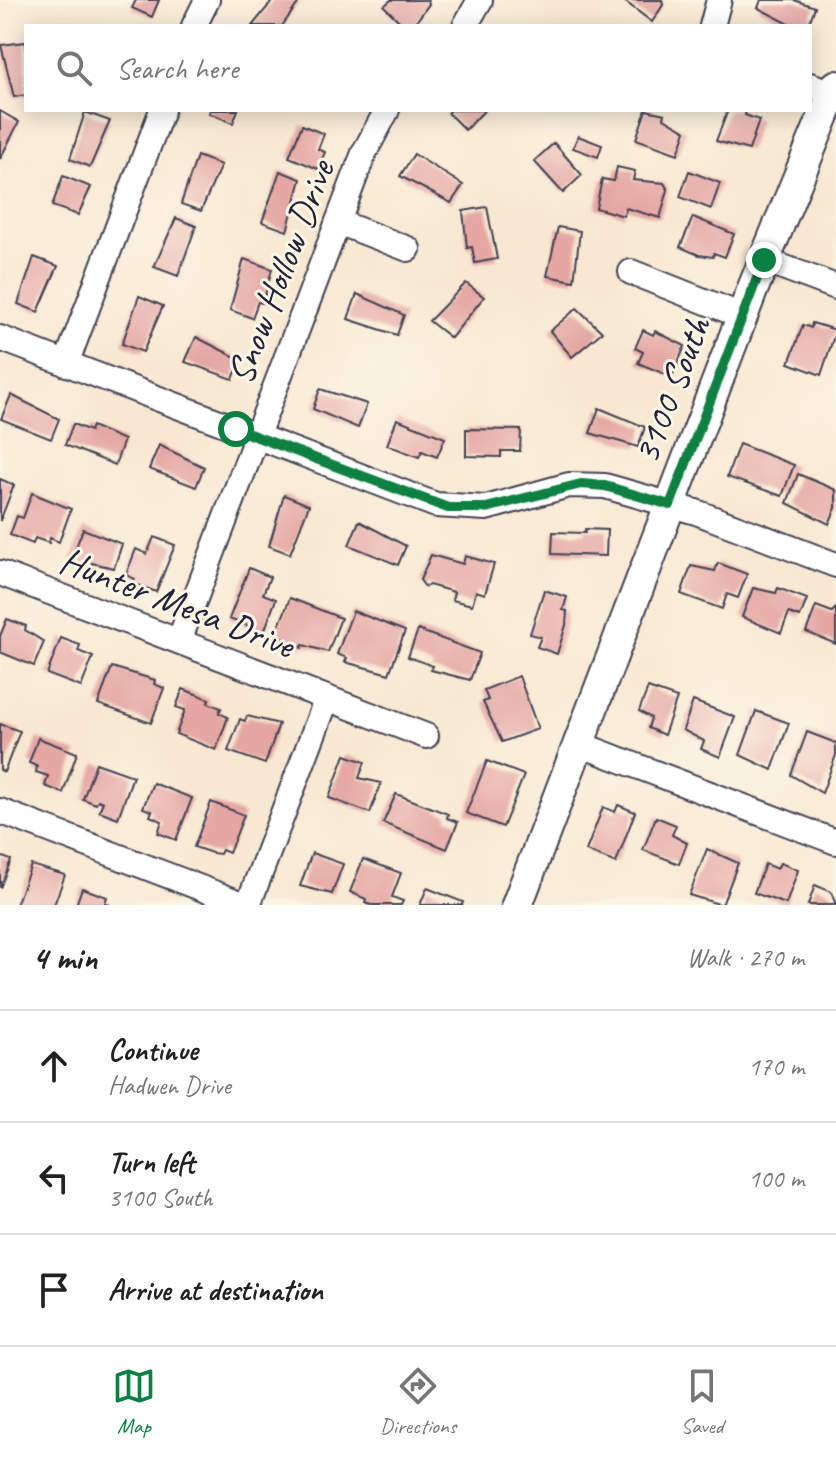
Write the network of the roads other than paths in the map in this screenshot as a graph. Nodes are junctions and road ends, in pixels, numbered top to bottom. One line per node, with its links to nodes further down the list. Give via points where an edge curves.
1 (207, 0): 4 (street)
2 (480, 0): 5 (street)
3 (719, 0): 6 (street)
4 (195, 24)
5 (466, 24)
6 (713, 24)
7 (829, 90): 12 (main road, 3100 South)
8 (161, 112): 17 (street)
9 (386, 112): 10 (street, Snow Hollow Drive, via 369,140)
10 (338, 222): 11 (street); 18 (street, Snow Hollow Drive)
11 (408, 249)
12 (764, 260): 14 (street); 15 (main road, 3100 South)
13 (631, 272): 15 (street)
14 (836, 287)
15 (742, 316): 19 (main road, 3100 South)
16 (0, 338): 17 (street)
17 (66, 364): 18 (street)
18 (256, 437): 19 (street, via 448,508 486,508 581,484); 22 (street, Snow Hollow Drive)
19 (670, 505): 20 (street); 25 (main road, 3100 South)
20 (836, 565)
21 (0, 573): 22 (street, Hunter Mesa Drive)
22 (179, 641): 23 (street, Hunter Mesa Drive)
23 (327, 698): 24 (street, Hunter Mesa Drive); 28 (street)
24 (426, 736)
25 (579, 744): 27 (street); 29 (main road, 3100 South)
26 (0, 811): 28 (street)
27 (836, 842)
28 (247, 905)
29 (517, 905)

